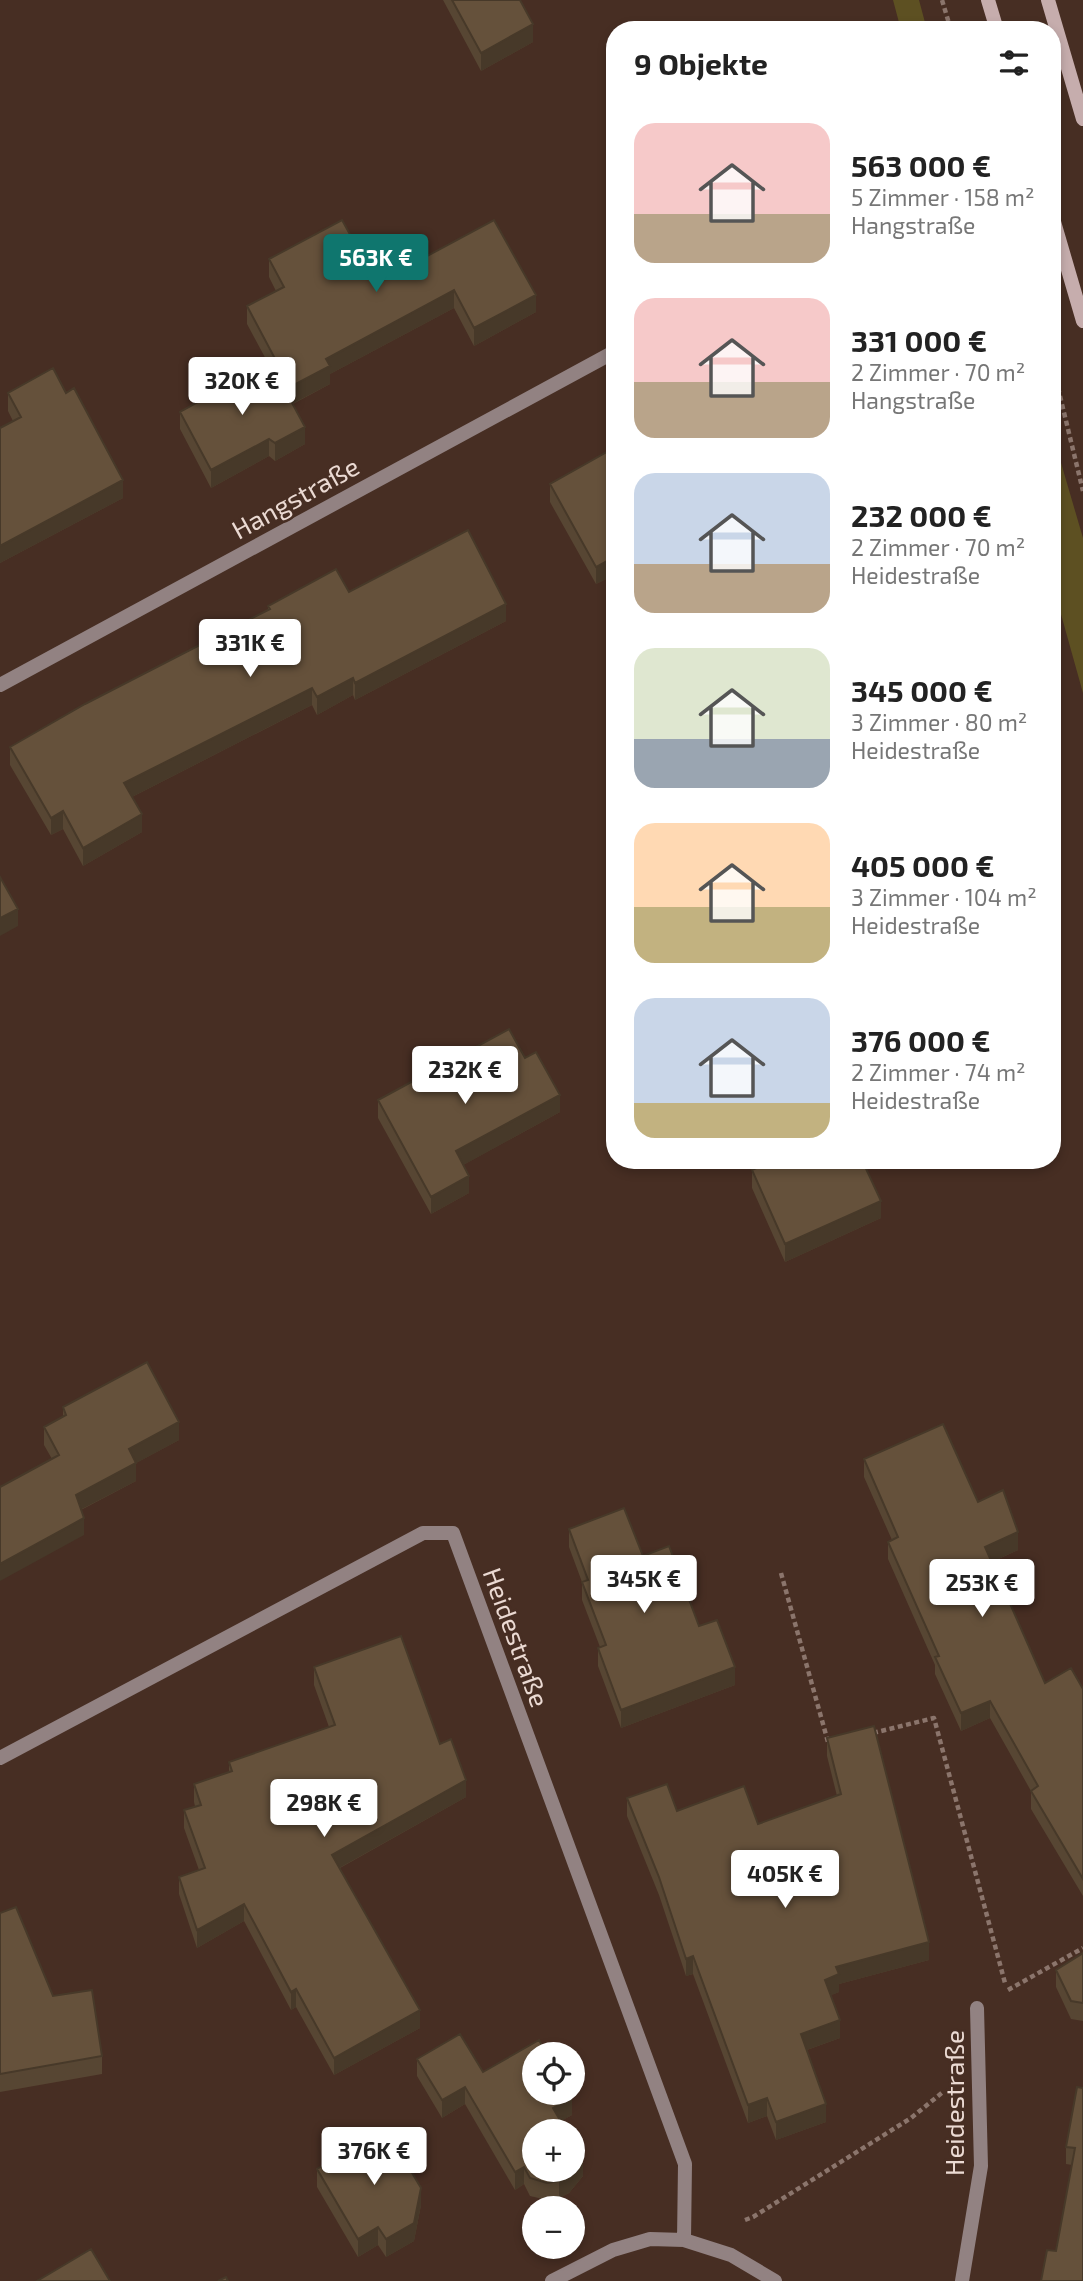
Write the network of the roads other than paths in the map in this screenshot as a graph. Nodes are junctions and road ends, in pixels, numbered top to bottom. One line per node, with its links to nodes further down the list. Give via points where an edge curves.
1 (988, 0): 3 (main road)
2 (1048, 0): 4 (main road)
3 (994, 21)
4 (1054, 21)
5 (1061, 44): 6 (main road)
6 (1083, 119)
7 (1061, 246): 8 (main road)
8 (1083, 321)
9 (606, 356): 10 (street, Hangstraße)
10 (0, 685)
11 (0, 1758): 13 (street, Heidestraße, via 423,1533 453,1533 685,2164)
12 (977, 2008): 16 (street, Heidestraße, via 981,2166)
13 (684, 2240): 14 (street, via 650,2239 625,2246); 15 (street, via 732,2255)
14 (552, 2281)
15 (775, 2281)
16 (962, 2281)

